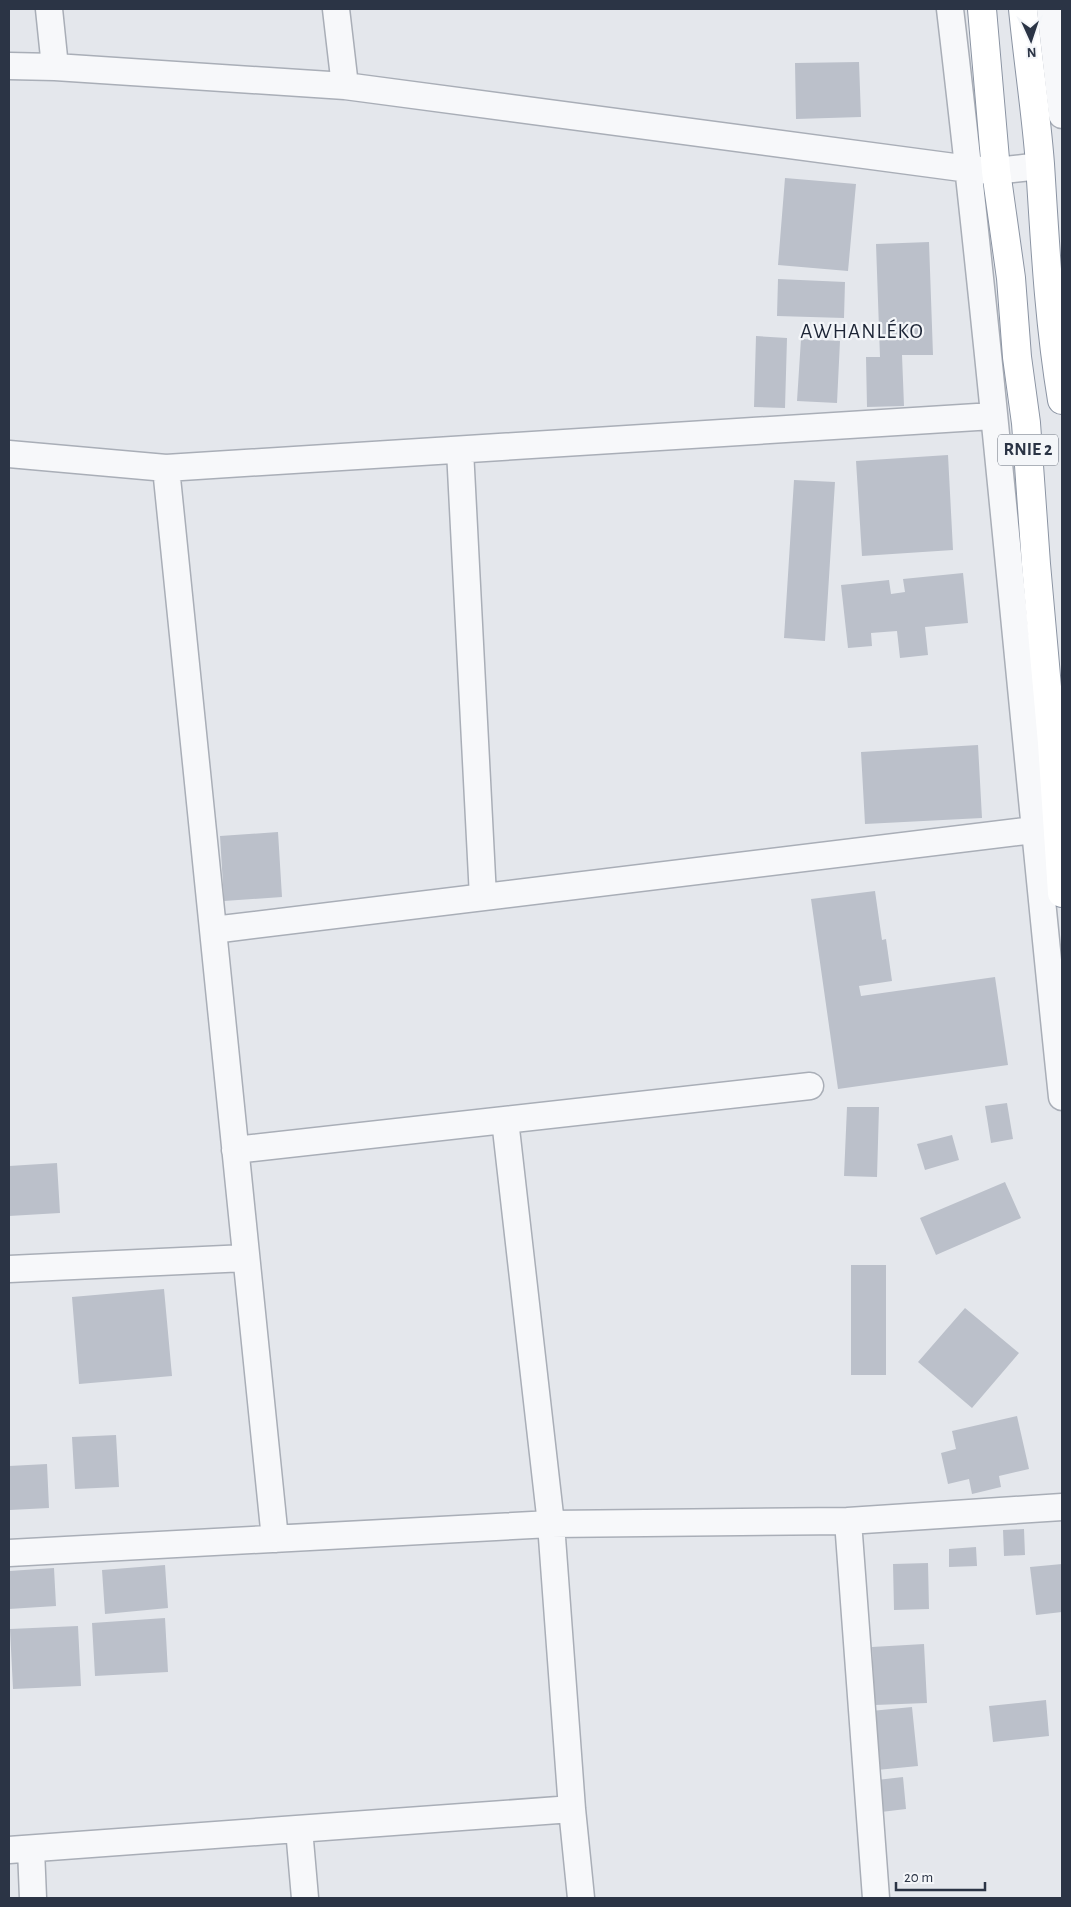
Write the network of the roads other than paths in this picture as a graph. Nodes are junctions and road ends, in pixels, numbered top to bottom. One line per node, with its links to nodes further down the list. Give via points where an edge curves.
1 (49, 9): 8 (street)
2 (336, 9): 9 (street)
3 (950, 9): 12 (street)
4 (982, 9): 13 (highway, RNIE 2 / RNIE 2)
5 (1023, 9): 11 (highway)
6 (1050, 9): 10 (street)
7 (9, 66): 8 (street)
8 (54, 67): 9 (street)
9 (345, 86): 12 (street)
10 (1062, 115)
11 (1040, 166): 13 (street); 14 (highway, via 1048,286)
12 (969, 169): 13 (street); 15 (street)
13 (996, 171): 20 (highway, RNIE 2 / RNIE 2, via 1008,250 1026,423)
14 (1062, 400)
15 (994, 416): 16 (street); 19 (street)
16 (460, 450): 18 (street); 21 (street)
17 (9, 454): 18 (street)
18 (166, 468): 22 (street)
19 (1034, 830): 21 (street); 24 (street)
20 (1062, 893)
21 (483, 897): 22 (street)
22 (212, 930): 26 (street)
23 (810, 1086): 25 (street)
24 (1062, 1097)
25 (505, 1120): 26 (street); 31 (street)
26 (235, 1150): 27 (street)
27 (246, 1258): 28 (street); 32 (street)
28 (9, 1269)
29 (1062, 1507): 30 (street)
30 (848, 1521): 31 (street); 40 (street)
31 (551, 1524): 32 (street); 34 (street)
32 (275, 1540): 33 (street)
33 (9, 1553)
34 (572, 1809): 35 (street); 39 (street)
35 (299, 1829): 36 (street); 38 (street)
36 (20, 1850): 37 (street)
37 (33, 1898)
38 (304, 1898)
39 (580, 1898)
40 (876, 1898)

